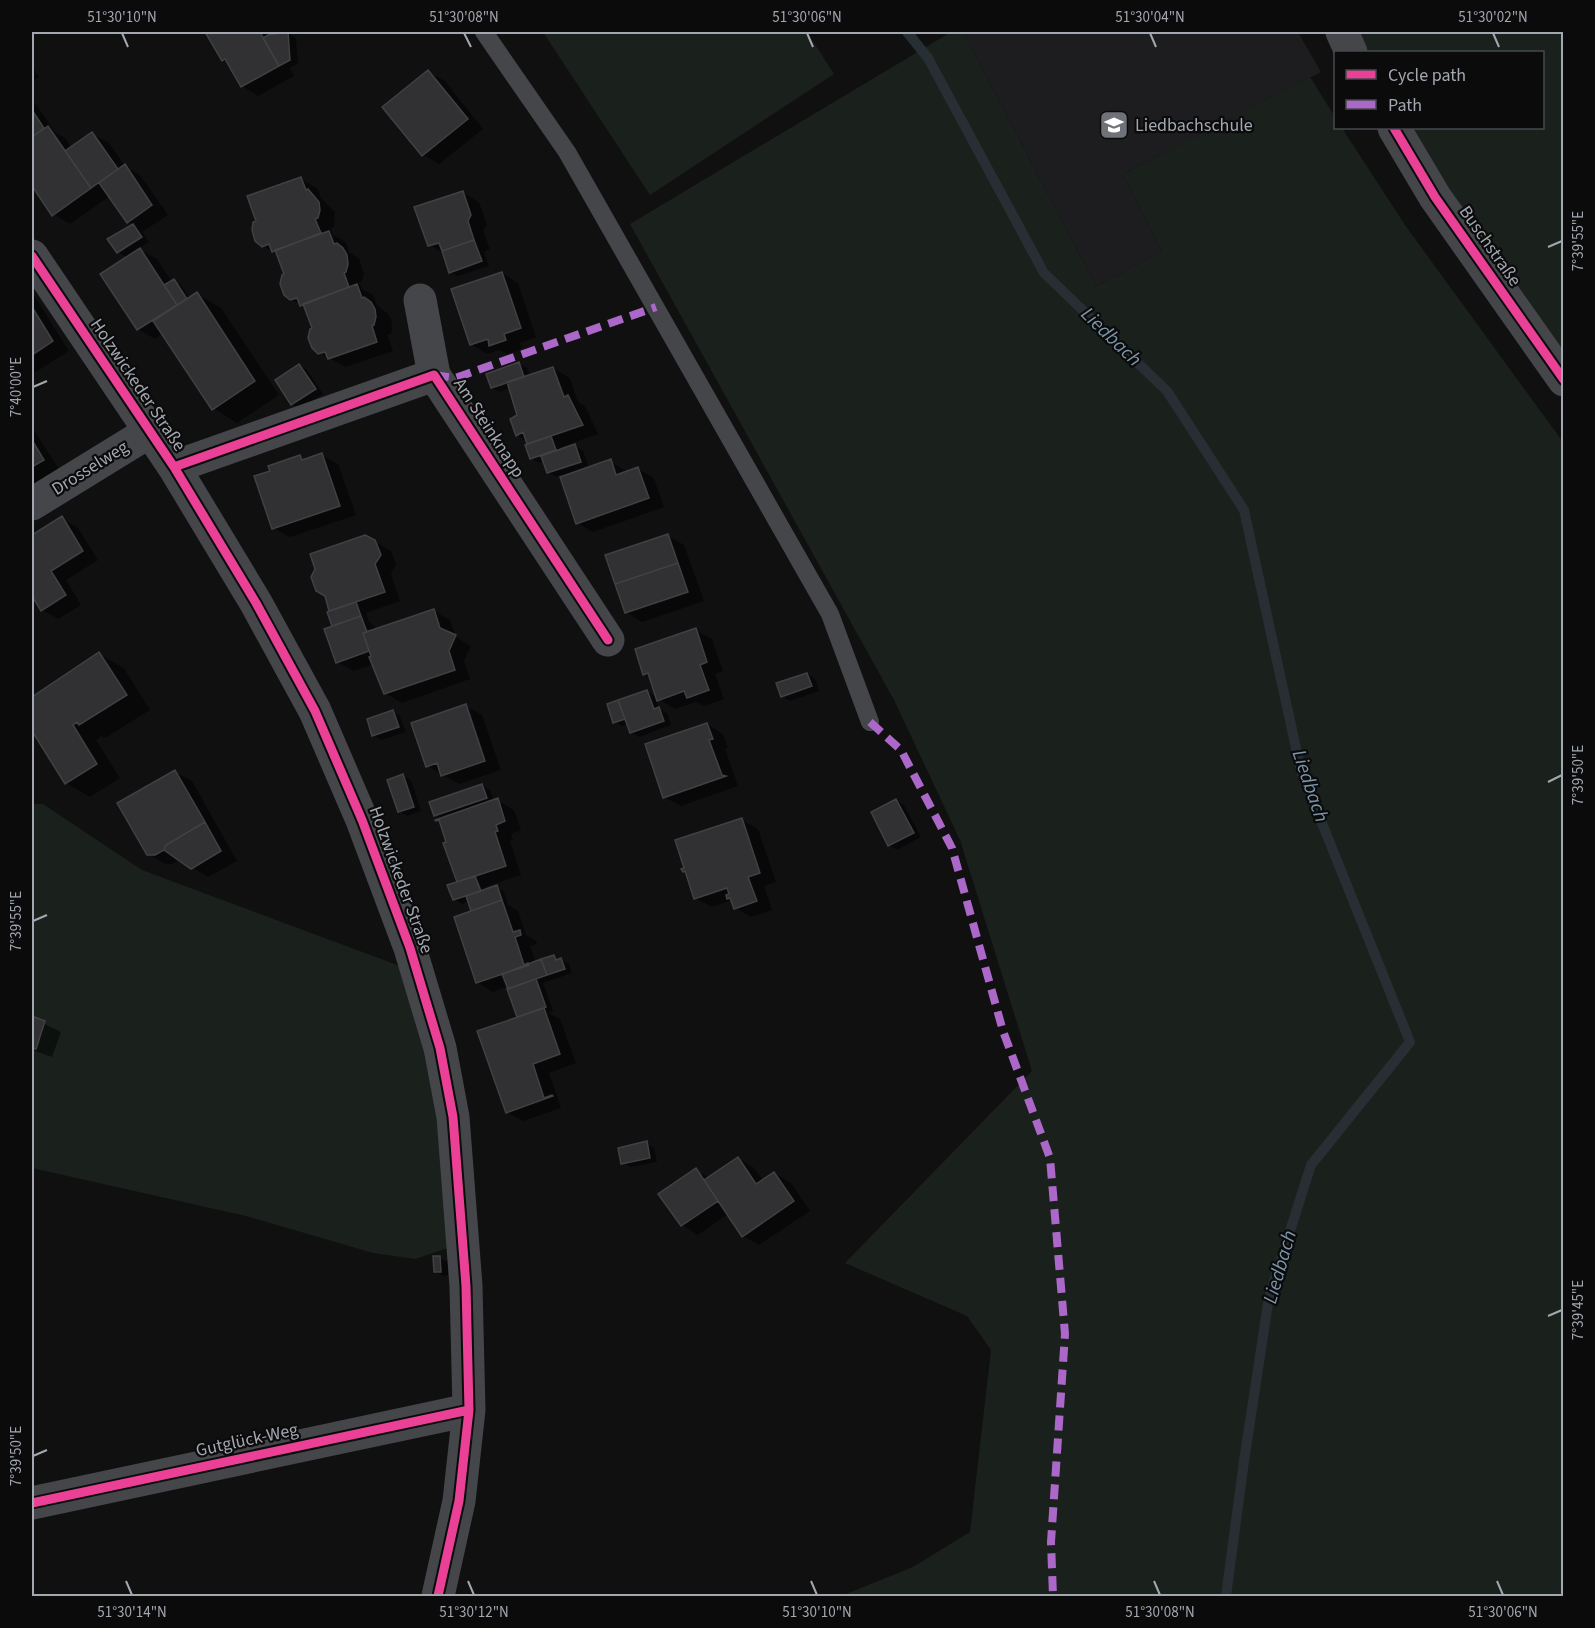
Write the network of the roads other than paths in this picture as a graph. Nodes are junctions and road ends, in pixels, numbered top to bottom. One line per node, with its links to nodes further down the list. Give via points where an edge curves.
1 (484, 32): 13 (lane, via 567,152 830,614)
2 (1342, 32): 3 (street)
3 (1351, 51)
4 (1395, 129): 8 (street, Buschstraße, via 1435,197)
5 (32, 256): 9 (street, Holzwickeder Straße)
6 (420, 300): 7 (street, Am Steinknapp)
7 (434, 375): 10 (street, Am Steinknapp); 12 (street, Am Steinknapp)
8 (1563, 380)
9 (149, 432): 10 (street, Holzwickeder Straße); 11 (street, Drosselweg)
10 (174, 467): 14 (street, Holzwickeder Straße, via 315,711 362,820 410,948 440,1048 453,1116 463,1236)
11 (32, 504)
12 (608, 640)
13 (870, 722)
14 (469, 1410): 15 (street, Gutglück-Weg); 16 (street, Holzwickeder Straße, via 459,1501)
15 (32, 1503)
16 (438, 1596)

